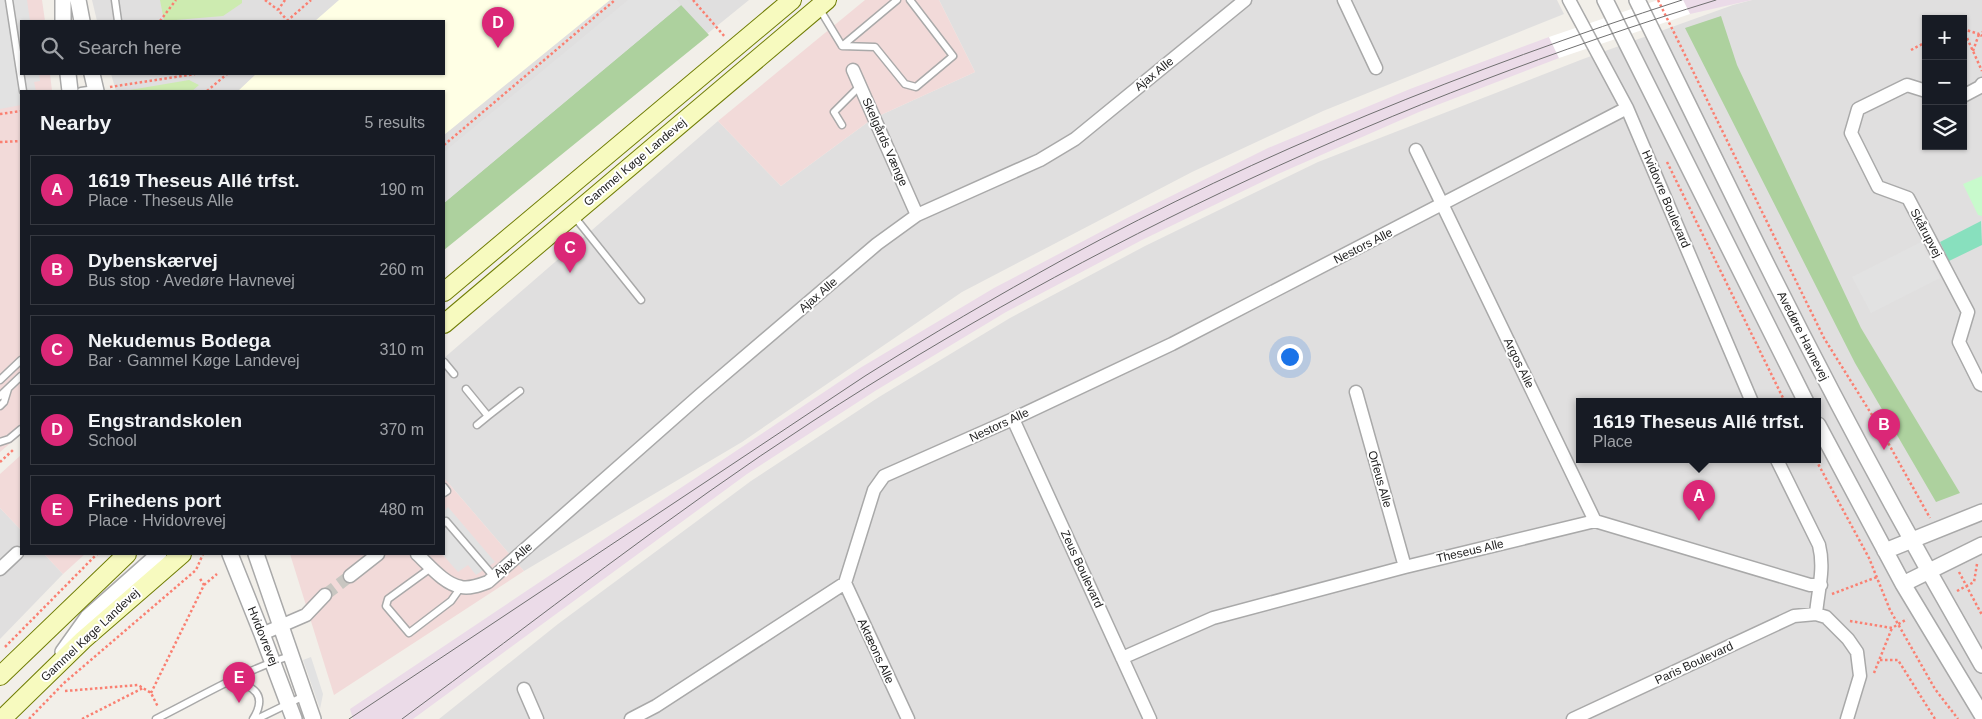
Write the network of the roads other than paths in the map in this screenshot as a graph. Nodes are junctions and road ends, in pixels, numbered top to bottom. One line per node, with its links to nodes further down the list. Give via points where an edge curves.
1 (9, 0): 20 (lane)
2 (63, 0): 14 (street)
3 (78, 0): 15 (street)
4 (115, 0): 16 (lane)
5 (792, 0): 37 (main road, Gammel Køge Landevej)
6 (897, 0): 17 (lane)
7 (910, 0): 17 (lane, via 953,56 916,87 905,84 875,47)
8 (1244, 0): 36 (street, Ajax Alle, via 1075,139 1040,160)
9 (1344, 0): 18 (street)
10 (1570, 0): 31 (street, Hvidovre Boulevard)
11 (1605, 0): 52 (street)
12 (1637, 0): 66 (street, Avedøre Havnevej, via 1826,380)
13 (823, 3): 17 (lane); 35 (main road, Gammel Køge Landevej)
14 (63, 20)
15 (82, 20)
16 (118, 20)
17 (842, 46)
18 (1376, 68)
19 (853, 70): 25 (street, Skelgårds Vænge)
20 (20, 72)
21 (21, 75): 26 (lane)
22 (68, 75): 27 (street)
23 (92, 75): 28 (street)
24 (1982, 84): 30 (street)
25 (860, 86): 32 (lane, via 834,112); 36 (street, Skelgårds Vænge)
26 (23, 90)
27 (70, 90)
28 (91, 90)
29 (1922, 90): 45 (street, Skårupvej, via 1907,85 1858,109 1851,133 1878,187 1908,198 1968,312 1959,342)
30 (1967, 94)
31 (1627, 108): 34 (street, Nestors Alle); 51 (street, Hvidovre Boulevard)
32 (842, 125)
33 (1416, 150): 34 (street)
34 (1442, 204): 55 (street, Nestors Alle, via 1172,344); 64 (street, Argos Alle)
35 (572, 215): 38 (lane); 39 (main road, Gammel Køge Landevej)
36 (917, 215): 82 (street, Ajax Alle, via 869,251)
37 (445, 291)
38 (641, 300)
39 (445, 323)
40 (20, 361): 44 (lane)
41 (445, 363): 42 (lane)
42 (454, 374)
43 (20, 377): 46 (lane)
44 (0, 380)
45 (1982, 384)
46 (8, 388): 50 (lane); 53 (lane)
47 (466, 389): 54 (lane)
48 (520, 391): 54 (lane)
49 (1356, 392): 78 (street, Orfeus Alle)
50 (0, 396)
51 (1750, 398)
52 (1804, 398)
53 (0, 406)
54 (488, 416): 56 (lane)
55 (1013, 419): 83 (street, Nestors Alle, via 884,476 874,490); 92 (street, Zeus Boulevard)
56 (478, 425)
57 (20, 429): 59 (lane)
58 (1821, 431): 68 (street)
59 (14, 435): 60 (lane); 61 (lane)
60 (0, 436)
61 (0, 442)
62 (1778, 463): 85 (street, via 1819,546)
63 (1982, 512): 66 (street)
64 (1595, 521): 78 (street, Theseus Alle); 85 (street, via 1810,585)
65 (445, 522): 82 (lane)
66 (1912, 540): 68 (street); 80 (street, Avedøre Havnevej)
67 (1982, 546): 80 (street)
68 (1885, 551): 84 (street)
69 (17, 553): 79 (street)
70 (127, 555): 96 (main road)
71 (158, 555): 95 (street, via 88,617)
72 (181, 555): 95 (main road, Gammel Køge Landevej)
73 (230, 555): 90 (street, Hvidovrevej)
74 (256, 555): 89 (street, Hvidovrevej)
75 (377, 555): 81 (street)
76 (417, 555): 77 (street)
77 (432, 567): 86 (street, via 450,583); 86 (lane, via 388,600 386,606 410,633 451,601)
78 (1405, 567): 92 (street, Theseus Alle, via 1213,618)
79 (0, 569)
80 (1929, 571): 84 (street); 94 (street, Avedøre Havnevej)
81 (350, 576)
82 (494, 577): 86 (street, Ajax Alle, via 488,582)
83 (845, 583): 109 (street); 110 (street, Aktæons Alle)
84 (1903, 584): 101 (street)
85 (1821, 585): 88 (street)
86 (462, 588)
87 (325, 595): 89 (street, via 306,615)
88 (1816, 614): 112 (street, Paris Boulevard, via 1794,616); 113 (street, via 1826,617 1857,652 1860,676)
89 (281, 626): 90 (street); 91 (street, Hvidovrevej)
90 (262, 634): 93 (street, Hvidovrevej)
91 (291, 656): 93 (lane); 99 (street, Hvidovrevej)
92 (1122, 658): 111 (street, Zeus Boulevard)
93 (273, 661): 97 (lane); 100 (street, Hvidovrevej)
94 (1982, 665)
95 (50, 672): 102 (main road, Gammel Køge Landevej)
96 (0, 676)
97 (232, 680): 103 (lane); 104 (lane, via 256,690 260,701)
98 (524, 689): 108 (street)
99 (305, 696): 100 (lane); 107 (street, Hvidovrevej)
100 (288, 703): 105 (lane); 106 (street, Hvidovrevej)
101 (1982, 715)
102 (2, 719)
103 (156, 719)
104 (252, 719)
105 (257, 719)
106 (294, 719)
107 (313, 719)
108 (537, 719)
109 (631, 719)
110 (908, 719)
111 (1150, 719)
112 (1573, 719)
113 (1847, 719)

